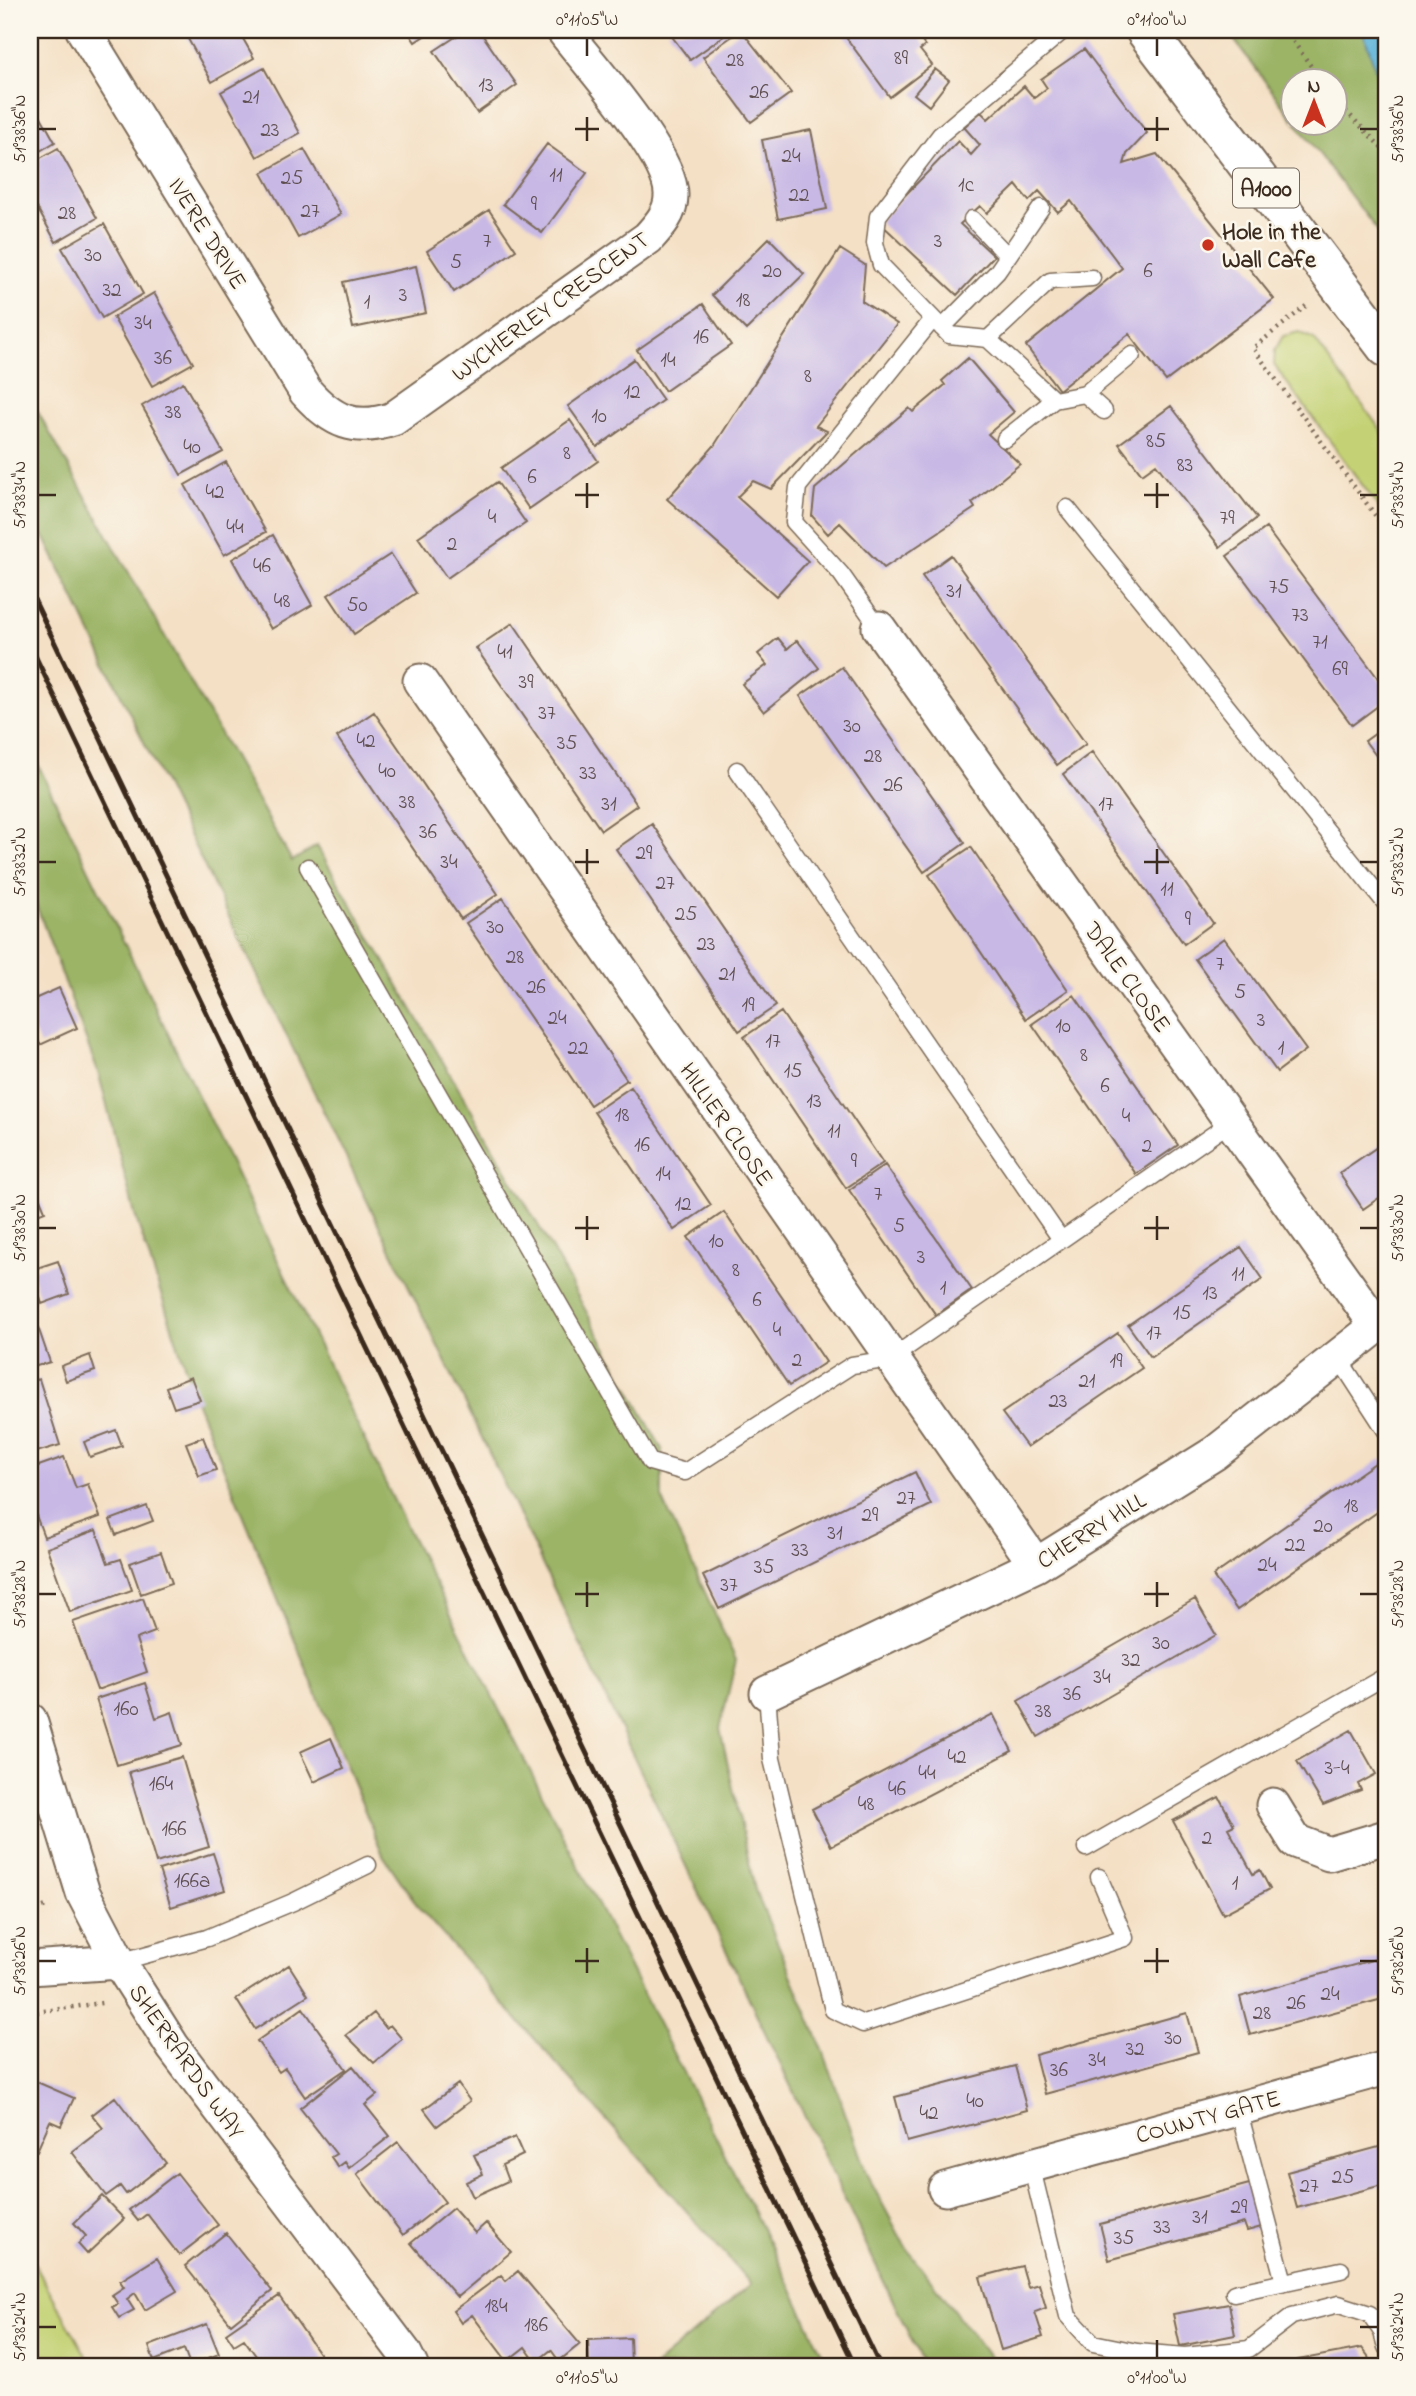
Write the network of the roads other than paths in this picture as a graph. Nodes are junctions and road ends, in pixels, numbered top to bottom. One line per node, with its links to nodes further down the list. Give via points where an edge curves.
1 (83, 30): 16 (street, IVERE DRIVE, via 306,392 330,416)
2 (563, 30): 16 (street, WYCHERLEY CRESCENT, via 664,165 671,197 662,222 648,238 393,419 364,426)
3 (1064, 30): 9 (lane, via 940,135 878,216 875,243 881,265)
4 (1145, 30): 11 (main road, A1000)
5 (1041, 208): 7 (lane)
6 (972, 219): 7 (lane)
7 (1008, 256): 9 (lane)
8 (1092, 278): 10 (lane, via 1050,281)
9 (938, 323): 10 (lane, via 949,335); 19 (lane, via 798,487 794,522 841,574)
10 (988, 339): 14 (lane)
11 (1386, 346)
12 (1132, 355): 13 (lane)
13 (1085, 394): 14 (lane); 15 (lane)
14 (1054, 400): 17 (lane)
15 (1104, 411)
16 (346, 424)
17 (1005, 439)
18 (1067, 509): 23 (lane)
19 (879, 628): 24 (street, DALE CLOSE)
20 (420, 681): 28 (street, HILLIER CLOSE)
21 (737, 770): 25 (lane)
22 (308, 867): 28 (lane, via 650,1462 685,1472 852,1365)
23 (1386, 904)
24 (1231, 1122): 25 (lane); 26 (street, DALE CLOSE)
25 (1060, 1238): 28 (lane)
26 (1382, 1323): 27 (street, CHERRY HILL)
27 (1338, 1357): 29 (lane); 30 (street, CHERRY HILL, via 1214,1453)
28 (890, 1359): 30 (street, HILLIER CLOSE)
29 (1386, 1431)
30 (1037, 1565): 32 (street, CHERRY HILL)
31 (1386, 1676): 36 (lane)
32 (767, 1693): 38 (lane, via 772,1759 833,2010 863,2024 1125,1938)
33 (30, 1720): 39 (street, SHERRARDS WAY, via 83,1893)
34 (1273, 1805): 35 (street, via 1295,1841 1329,1853)
35 (1386, 1837)
36 (1086, 1848)
37 (368, 1865): 39 (lane, via 206,1938)
38 (1099, 1877)
39 (119, 1962): 40 (street); 49 (street, SHERRARDS WAY, via 173,2047)
40 (30, 1968)
41 (1386, 2068): 42 (street, COUNTY GATE)
42 (1238, 2108): 43 (street, COUNTY GATE); 46 (lane)
43 (1031, 2165): 44 (street, COUNTY GATE); 48 (lane, via 1069,2316 1093,2343 1185,2356 1249,2349 1292,2316 1339,2305 1370,2314)
44 (945, 2189)
45 (1341, 2270): 46 (lane)
46 (1284, 2282): 47 (lane)
47 (1234, 2293)
48 (1386, 2347)
49 (411, 2366)

